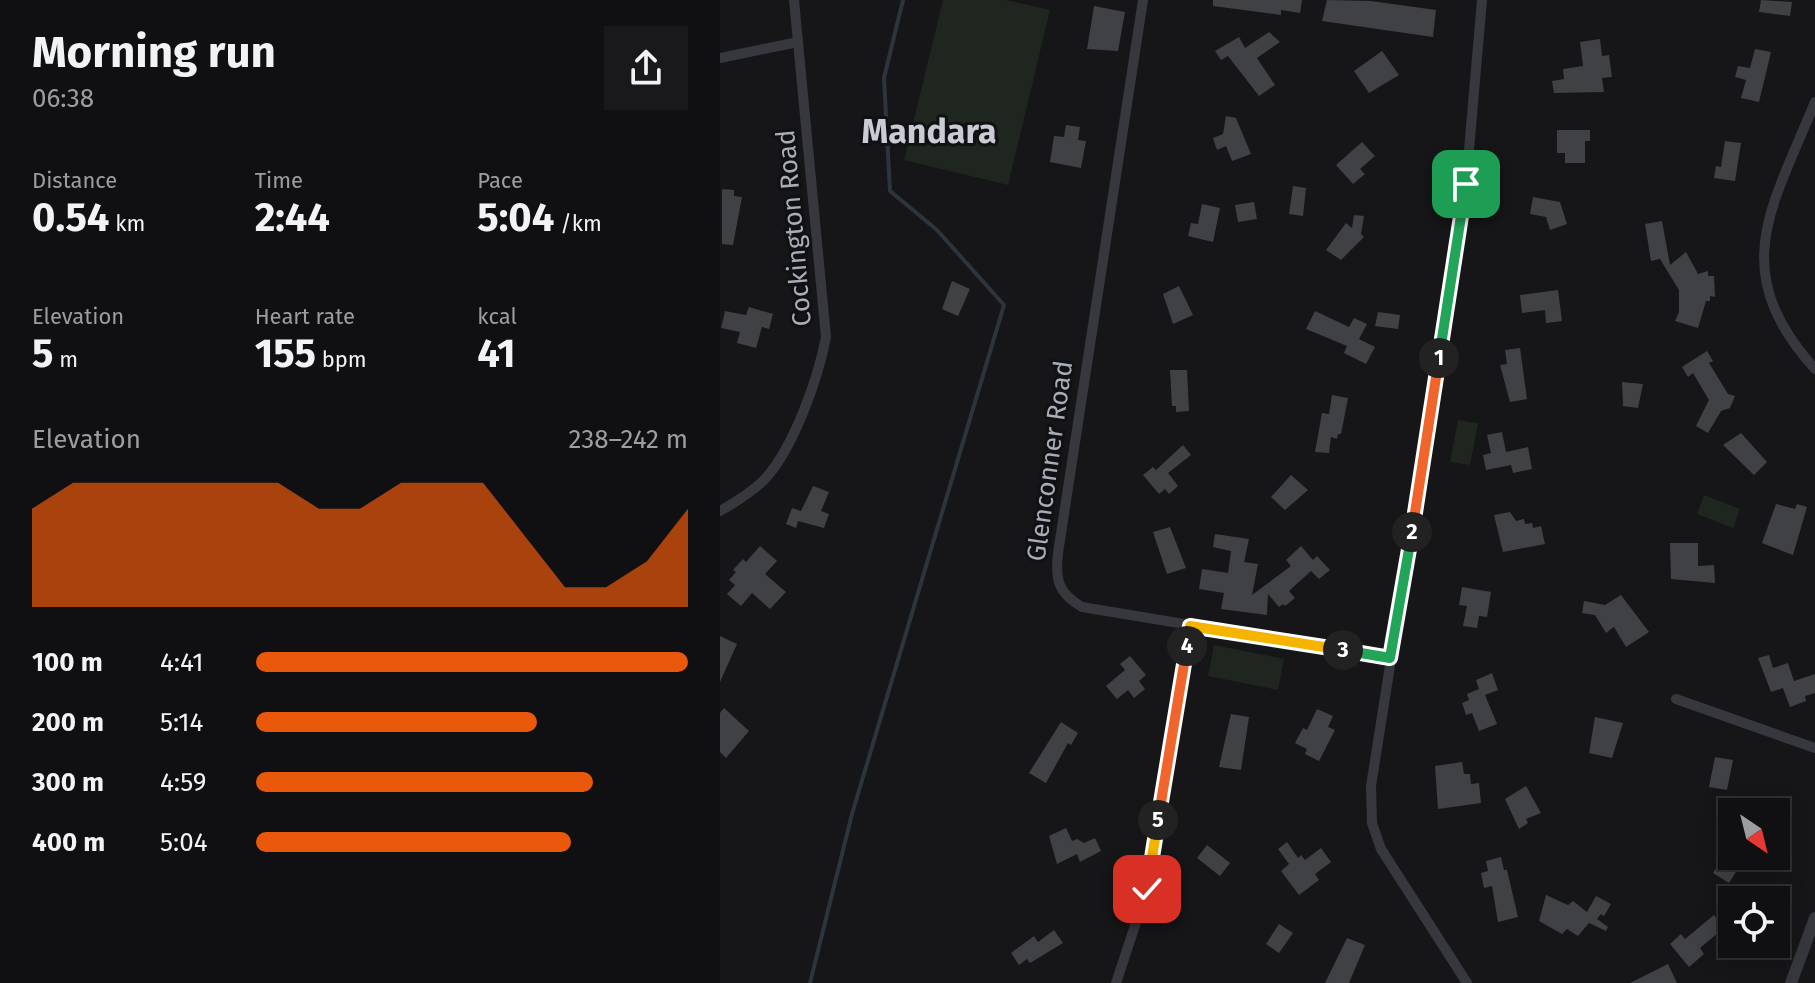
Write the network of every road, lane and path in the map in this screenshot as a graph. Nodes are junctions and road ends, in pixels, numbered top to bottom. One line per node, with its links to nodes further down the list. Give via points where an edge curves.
1 (794, 0): 4 (street, Cockington Road)
2 (1143, 0): 9 (street, Glenconner Road, via 1056,571 1065,597 1082,607)
3 (1482, 0): 10 (street, via 1466,184)
4 (798, 42): 5 (street); 8 (street, Cockington Road, via 826,337 788,443 766,478)
5 (720, 58)
6 (1815, 102): 7 (street, via 1772,209 1761,255 1768,298 1796,348)
7 (1815, 369)
8 (720, 511)
9 (1190, 626): 10 (street, Glenconner Road); 14 (street, via 1147,889)
10 (1390, 658): 15 (street, via 1371,786 1372,823 1381,849)
11 (1676, 699): 12 (street)
12 (1815, 748)
13 (1815, 918): 16 (street)
14 (1116, 983)
15 (1467, 983)
16 (1791, 983)

